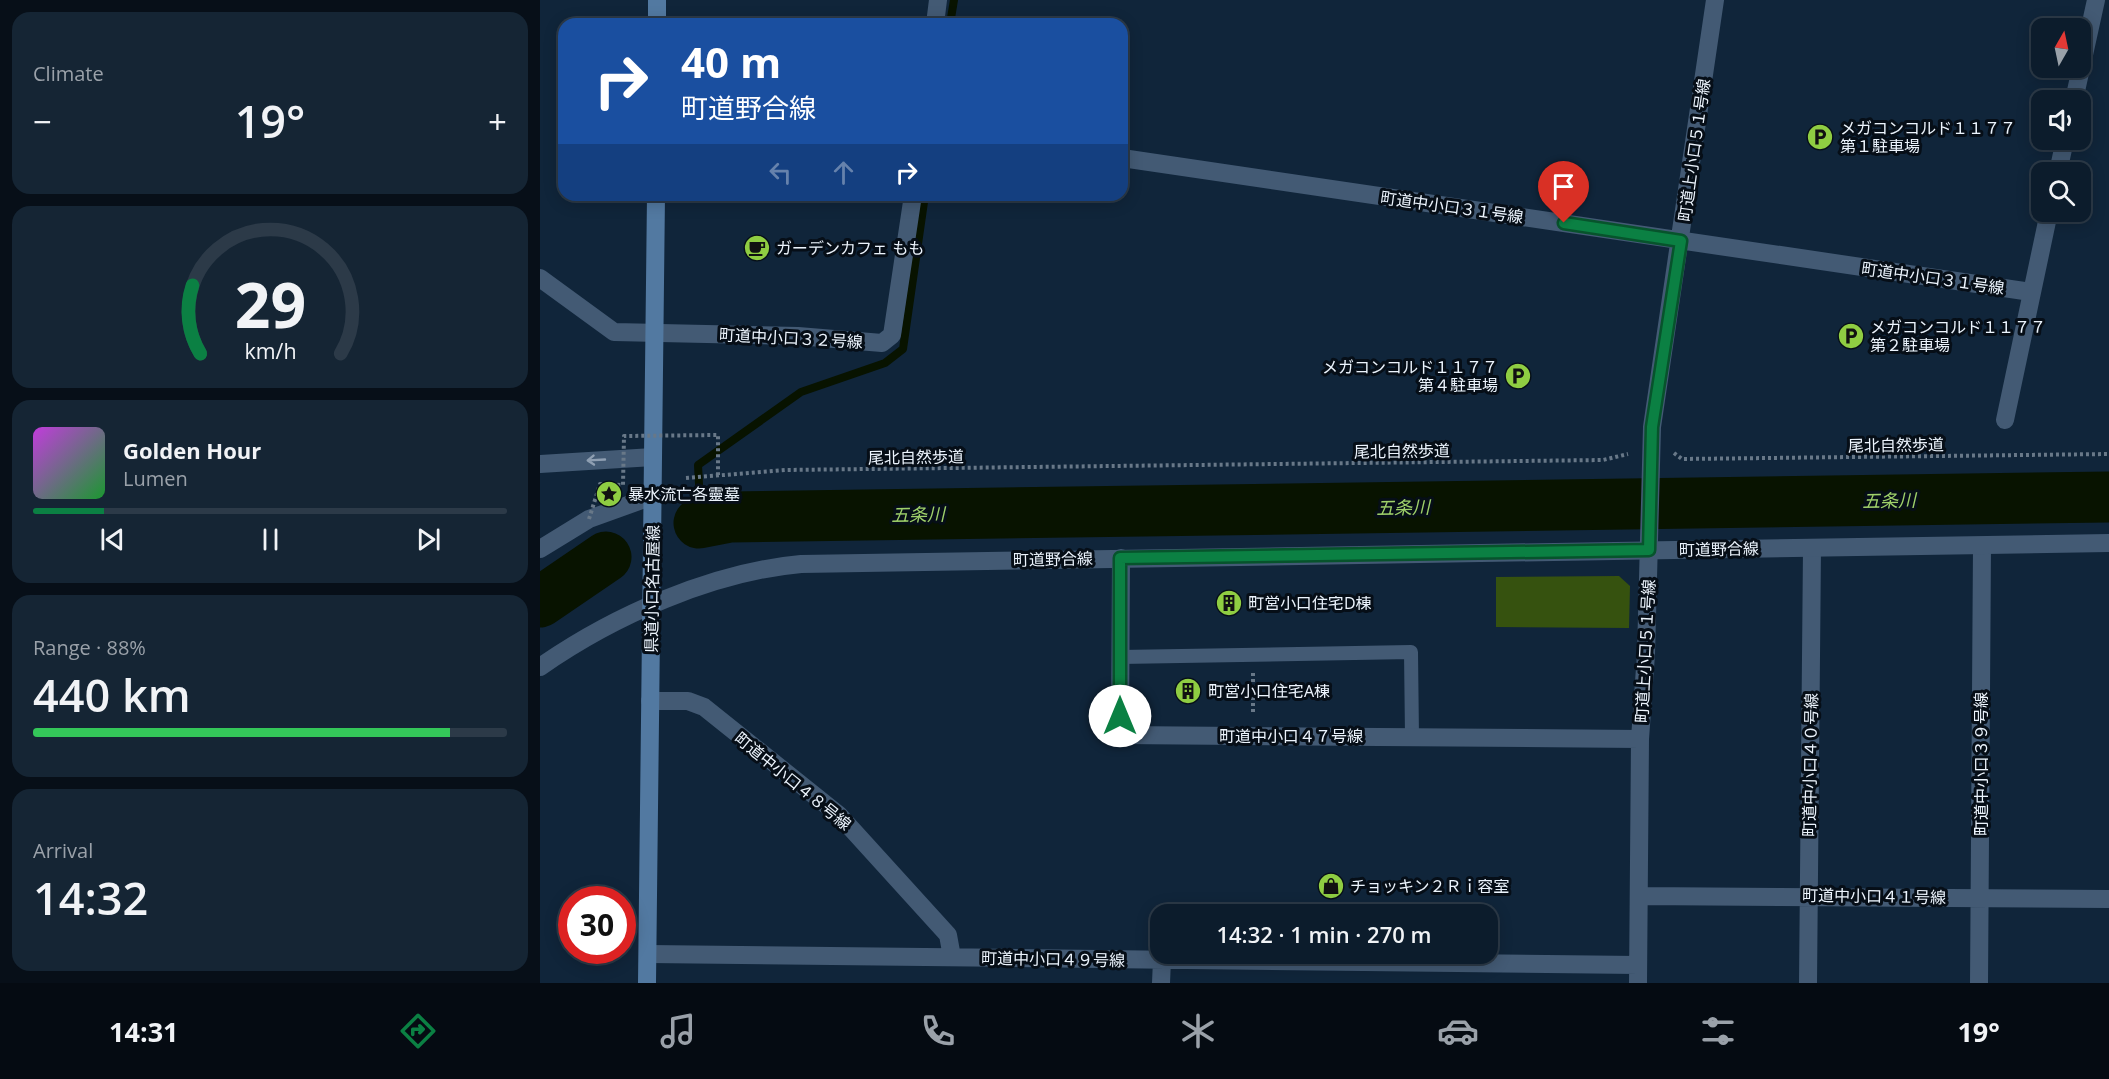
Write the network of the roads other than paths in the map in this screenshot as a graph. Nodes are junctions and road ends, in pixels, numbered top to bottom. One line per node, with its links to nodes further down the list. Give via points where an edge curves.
1 (657, 0): 5 (main road)
2 (938, 0): 6 (street)
3 (1715, 0): 12 (street, 町道上小口５１号線)
4 (2096, 0): 7 (street)
5 (657, 18)
6 (936, 18)
7 (2076, 90)
8 (1128, 159): 12 (street, 町道中小口３１号線)
9 (656, 201): 15 (main road, 県道小口名古屋線)
10 (912, 201): 15 (street, 町道中小口３２号線, via 892,335 882,343 798,336)
11 (2047, 222): 14 (street)
12 (1681, 241): 14 (street, 町道中小口３１号線); 21 (street, 町道上小口５１号線, via 1650,453)
13 (540, 278): 15 (street, 町道中小口３２号線, via 614,332)
14 (2031, 292): 16 (street)
15 (654, 333): 17 (main road, 県道小口名古屋線)
16 (2006, 420)
17 (653, 457): 18 (street, one-way to 18); 19 (main road, 県道小口名古屋線)
18 (540, 464)
19 (653, 496): 24 (street, via 590,519); 26 (main road, 県道小口名古屋線)
20 (2109, 543): 22 (street, 町道野合線)
21 (1649, 544): 23 (street, 町道野合線); 25 (street, 町道野合線); 31 (street, 町道上小口５１号線)
22 (1983, 546): 23 (street, 町道野合線); 34 (street, 町道中小口３９号線)
23 (1812, 548): 32 (street, 町道中小口４０号線)
24 (540, 549)
25 (1120, 558): 26 (street, 町道野合線, via 784,566 720,580); 27 (street, 町道中小口４７号線)
26 (652, 607): 28 (street, 町道野合線, via 598,631); 29 (main road, 県道小口名古屋線)
27 (1120, 657): 30 (street, 町道中小口４７号線, via 1119,735); 30 (lane, via 1411,652)
28 (540, 667)
29 (650, 701): 36 (main road, 県道小口名古屋線); 37 (street, 町道中小口４８号線, via 688,701 704,707 839,815 948,935)
30 (1412, 737): 31 (street, 町道中小口４７号線)
31 (1640, 738): 33 (street, 町道上小口５１号線)
32 (1809, 895): 33 (street, 町道中小口４１号線); 34 (street, 町道中小口４１号線); 44 (street, 町道中小口４０号線)
33 (1639, 896): 41 (street, 町道上小口５１号線)
34 (1980, 897): 35 (street, 町道中小口４１号線); 45 (street, 町道中小口３９号線)
35 (2109, 899)
36 (648, 954): 37 (street, 町道中小口４９号線); 42 (main road, 県道小口名古屋線)
37 (952, 957): 38 (street, 町道中小口４９号線)
38 (1150, 960)
39 (1162, 964): 43 (street)
40 (1298, 964): 41 (street, 町道中小口４９号線)
41 (1638, 974)
42 (648, 983)
43 (1161, 983)
44 (1808, 983)
45 (1979, 983)

